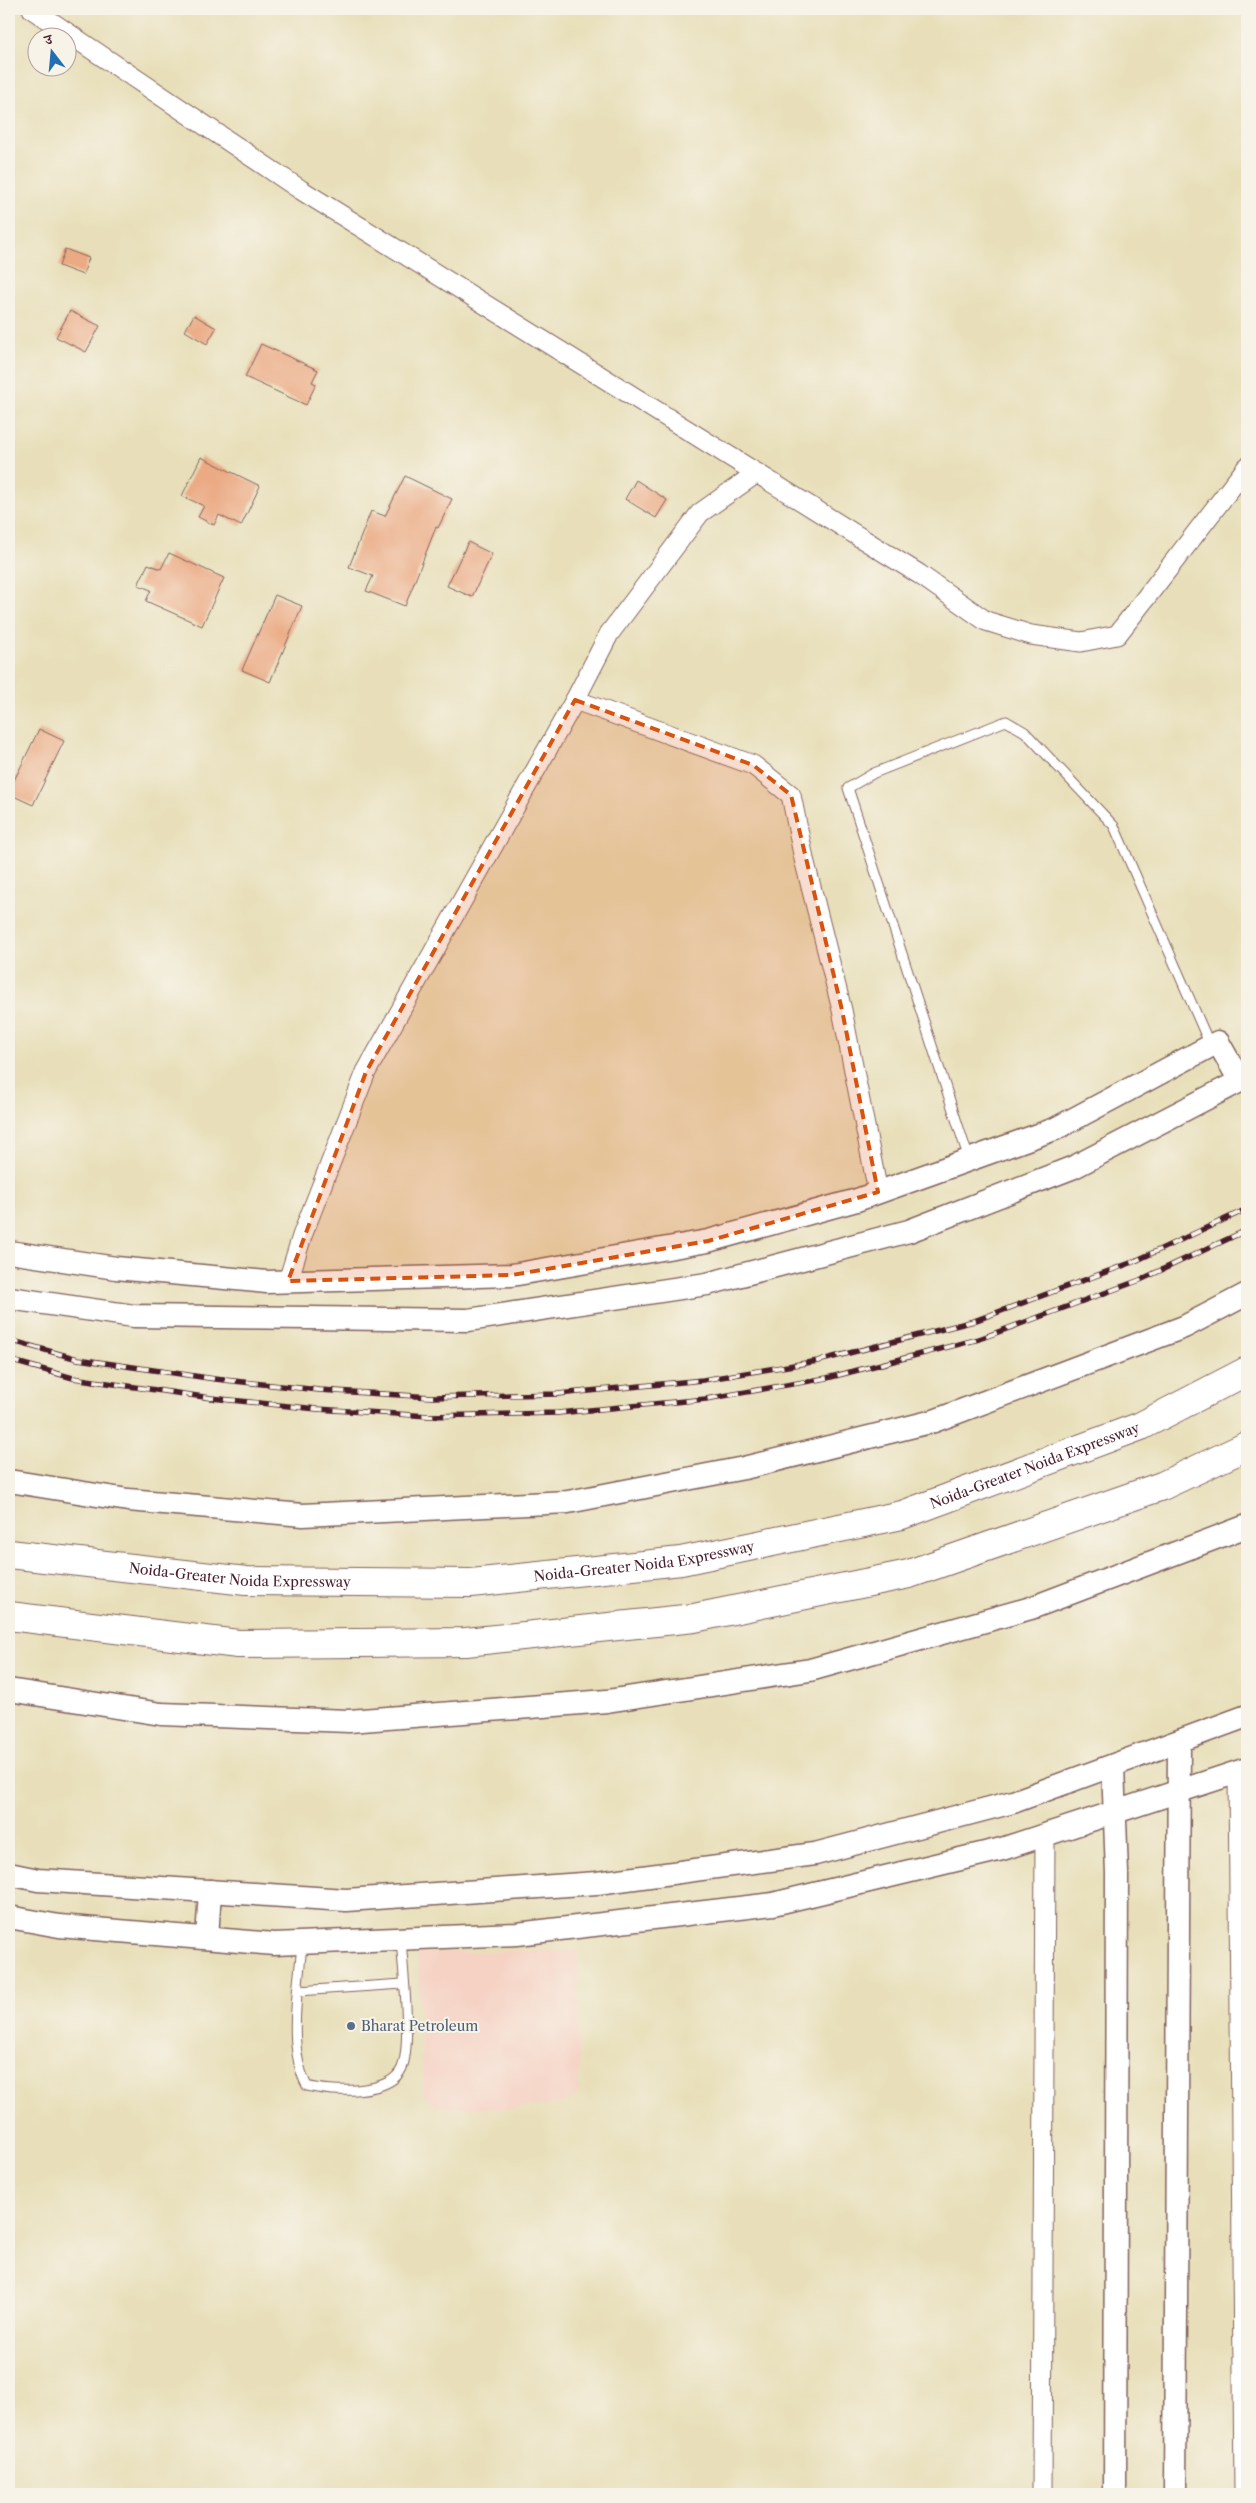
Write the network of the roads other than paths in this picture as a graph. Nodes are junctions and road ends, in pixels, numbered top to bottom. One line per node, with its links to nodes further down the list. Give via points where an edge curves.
1 (32, 9): 3 (street, via 302,190)
2 (1247, 467): 3 (street, via 1117,635 1081,642 1031,635 986,621 919,574)
3 (757, 473): 4 (street, via 700,513 609,634)
4 (575, 700): 7 (street, via 753,765 791,795 842,1010); 9 (street, via 366,1072 302,1236)
5 (1210, 1046): 6 (street, via 1056,1129); 6 (lane, via 1114,826 1025,732 1006,721 874,773 848,788); 11 (street, via 1218,1042 1240,1081 1074,1167 910,1230 707,1284 468,1320 134,1316)
6 (969, 1159): 7 (street)
7 (878, 1192): 9 (street, via 708,1241 512,1275)
8 (9, 1252): 9 (street, via 116,1268 267,1282)
9 (288, 1281)
10 (1247, 1294): 14 (street, via 1184,1327 934,1421 744,1468 568,1502 303,1515 128,1500)
11 (9, 1298)
12 (1247, 1371): 16 (highway, Noida-Greater Noida Expressway, via 1141,1426 902,1515 681,1561 471,1583 266,1581)
13 (1247, 1446): 17 (highway, via 1162,1486 909,1574 694,1618 466,1642 238,1644)
14 (9, 1481)
15 (1247, 1526): 18 (street, via 1031,1608 810,1670 607,1701 349,1721 161,1714)
16 (9, 1554)
17 (9, 1616)
18 (9, 1690)
19 (1247, 1716): 20 (street)
20 (1179, 1742): 21 (street); 23 (street)
21 (1112, 1766): 24 (street); 27 (street, via 1013,1802 815,1854 596,1882 346,1900)
22 (1243, 1771): 23 (street); 37 (street)
23 (1180, 1791): 24 (street); 36 (street)
24 (1115, 1812): 25 (street); 35 (street)
25 (1045, 1835): 30 (street, via 1002,1849 773,1904 517,1934); 34 (street)
26 (9, 1874): 27 (street, via 38,1880)
27 (210, 1891): 29 (street)
28 (9, 1917): 29 (street, via 59,1926)
29 (207, 1938): 31 (street)
30 (401, 1939): 31 (street); 32 (lane)
31 (302, 1943): 33 (lane)
32 (403, 1984): 33 (lane); 33 (lane, via 406,2048 402,2069 393,2081 371,2088 343,2091 307,2086 299,2071 295,2046)
33 (298, 1991)
34 (1042, 2494)
35 (1115, 2494)
36 (1175, 2494)
37 (1244, 2494)

